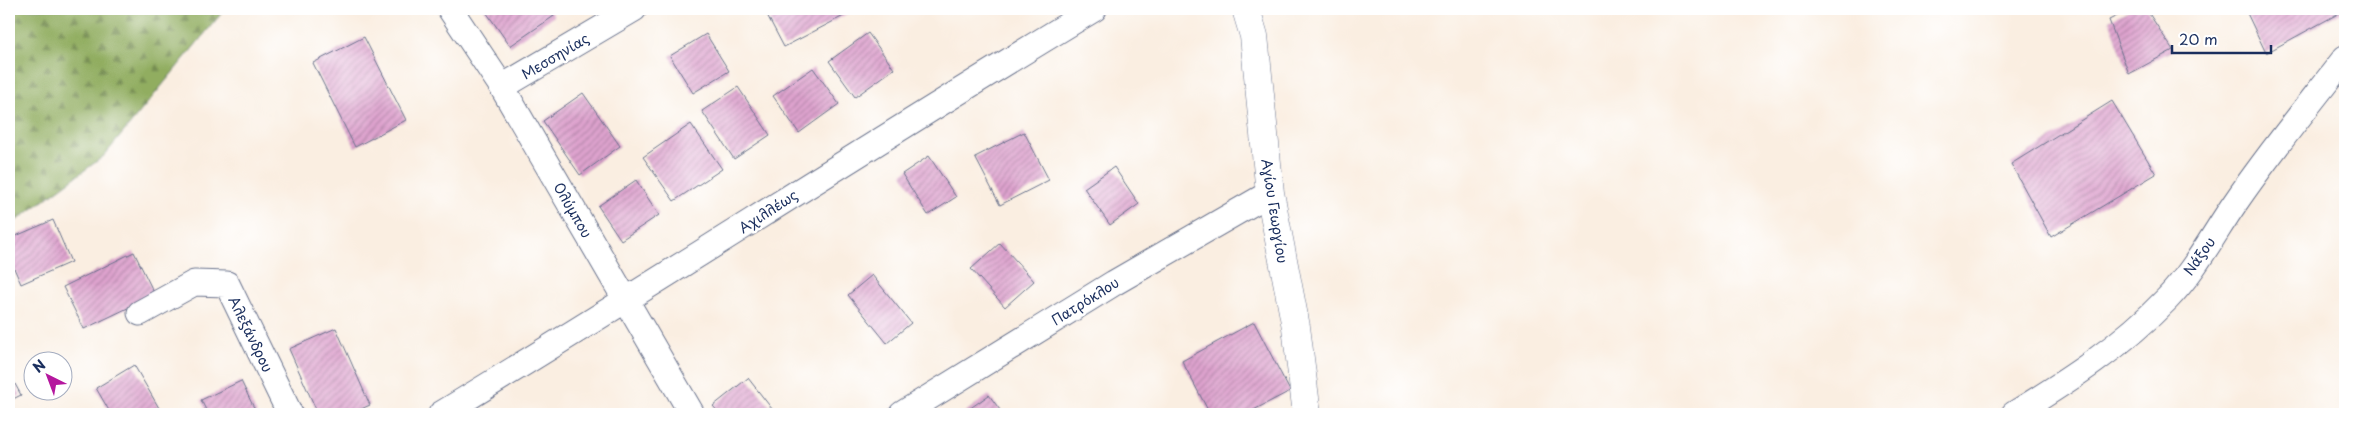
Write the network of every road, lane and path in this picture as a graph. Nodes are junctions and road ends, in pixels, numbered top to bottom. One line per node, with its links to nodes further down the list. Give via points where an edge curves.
1 (450, 9): 6 (street, Ολύμπου)
2 (634, 9): 6 (street, Μεσσηνίας)
3 (1094, 9): 8 (street, Αχιλλέως, via 914,118)
4 (1246, 9): 7 (street, Αγίου Γεωργίου, via 1254,36)
5 (2345, 58): 15 (street, Νάξου, via 2236,202 2198,261 2168,297 2133,333 2080,373)
6 (502, 87): 8 (street, Ολύμπου)
7 (1270, 193): 13 (street, Πατρόκλου, via 1114,283); 14 (street, Αγίου Γεωργίου, via 1296,327)
8 (626, 302): 11 (street, Αχιλλέως); 12 (street, Ολύμπου)
9 (140, 313): 10 (street, Αλεξάνδρου, via 194,283 227,284)
10 (290, 414)
11 (441, 414)
12 (692, 414)
13 (902, 414)
14 (1307, 414)
15 (2014, 414)

